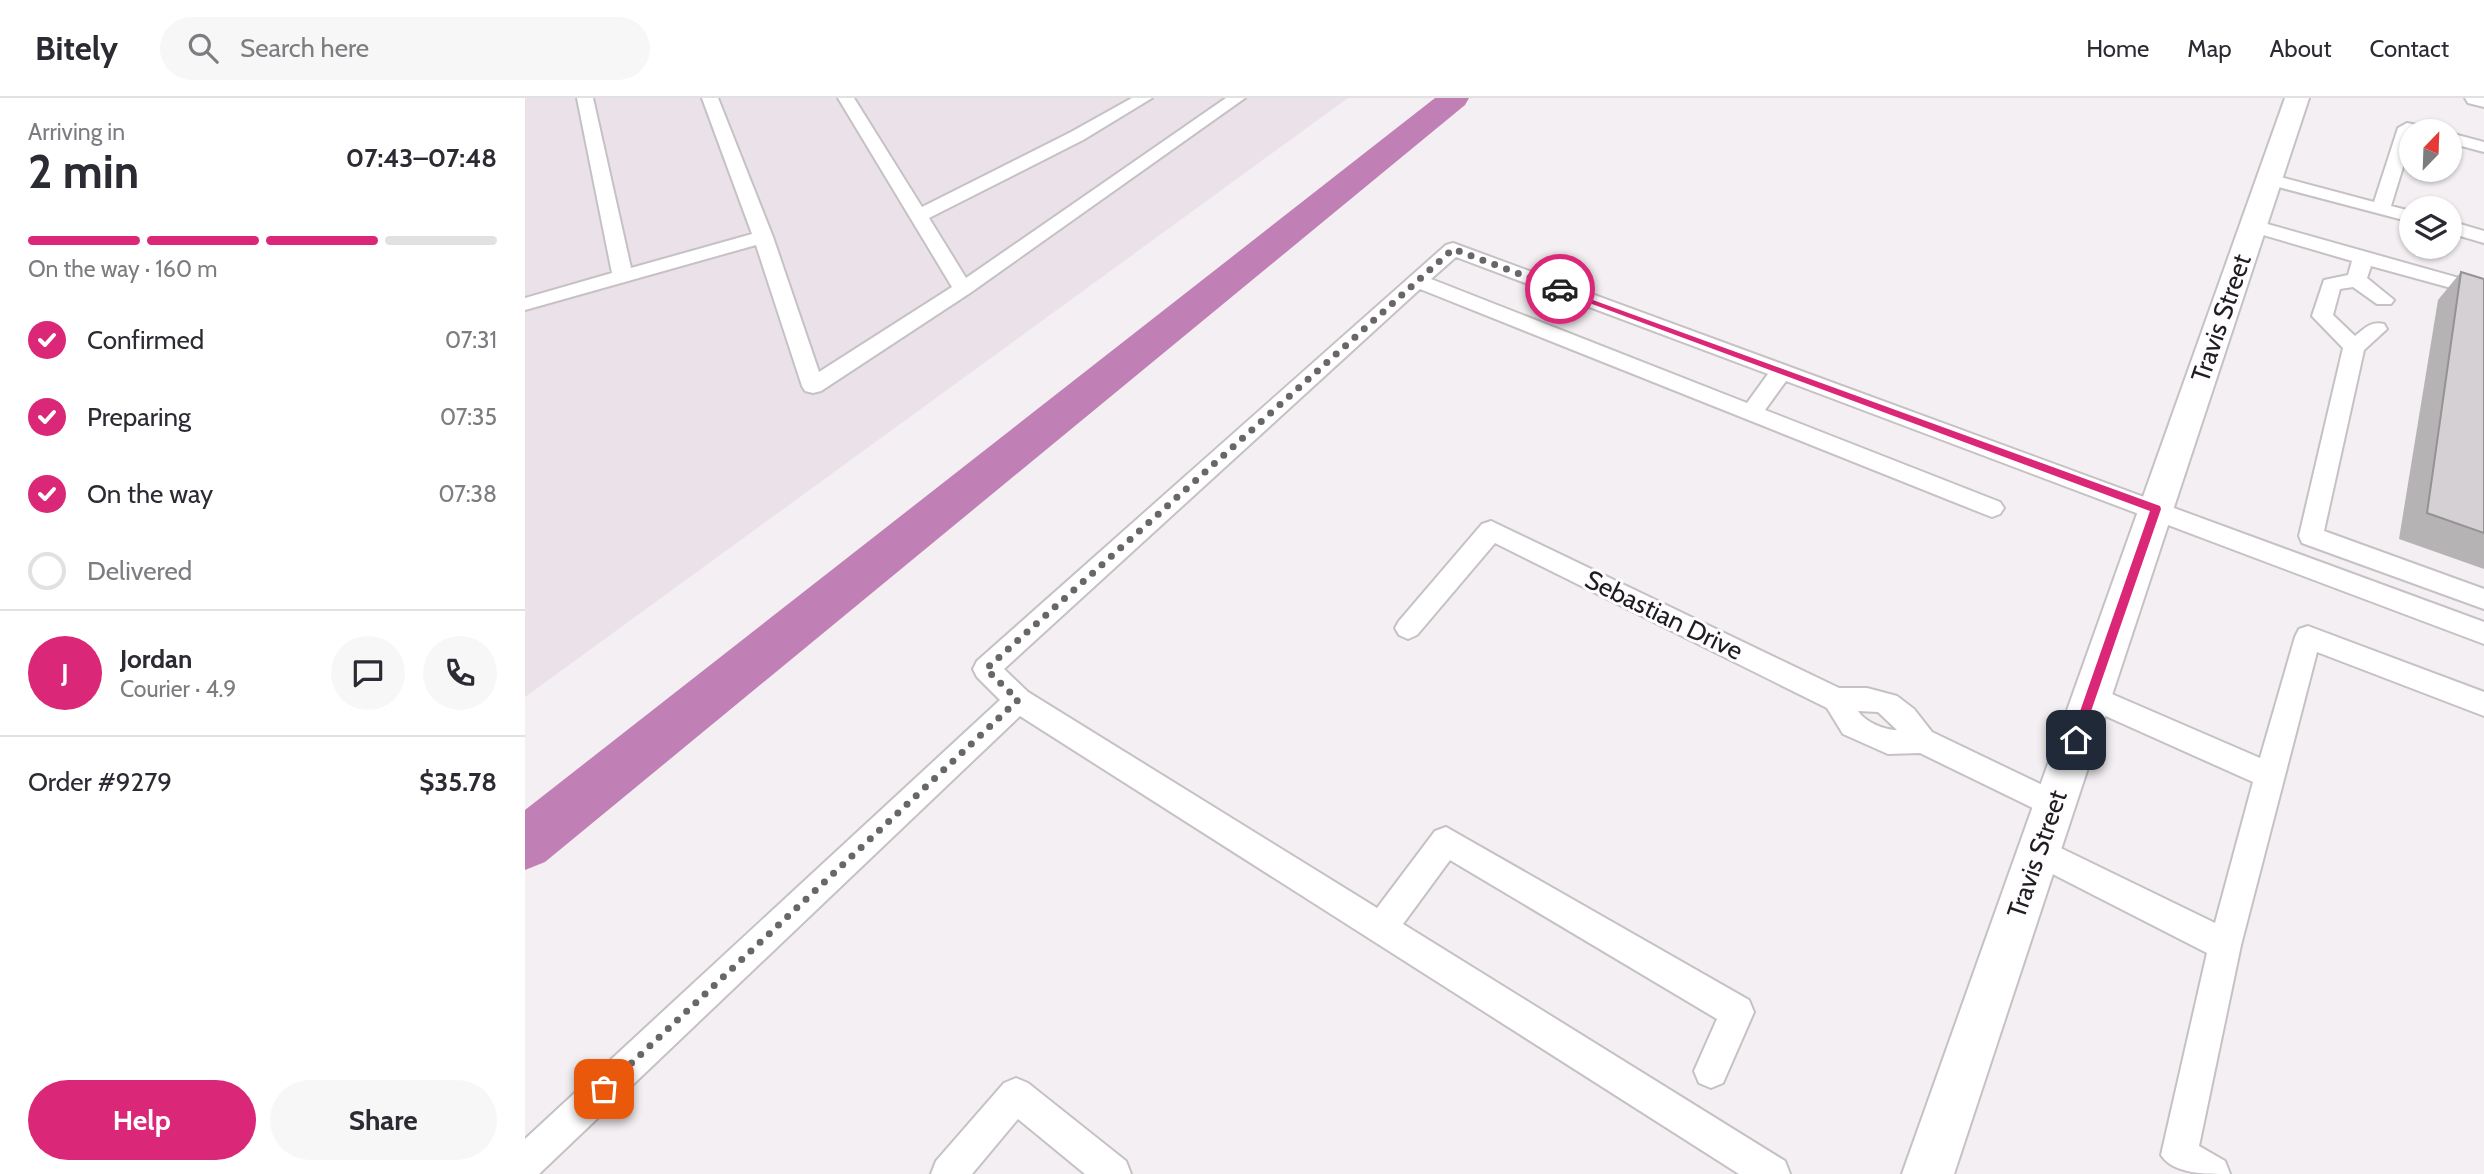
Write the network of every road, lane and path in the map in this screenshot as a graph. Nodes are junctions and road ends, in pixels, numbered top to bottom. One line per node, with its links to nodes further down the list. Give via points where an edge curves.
1 (585, 98): 21 (lane)
2 (710, 98): 18 (lane)
3 (846, 98): 15 (lane)
4 (1144, 98): 15 (lane)
5 (1237, 98): 24 (lane)
6 (2297, 98): 12 (main road, Travis Street)
7 (2477, 98): 8 (main road)
8 (2484, 100)
9 (2462, 141): 10 (lane)
10 (2484, 147)
11 (2399, 153): 13 (lane)
12 (2269, 179): 13 (lane); 16 (main road, Travis Street)
13 (2381, 209): 14 (lane)
14 (2399, 214)
15 (918, 216): 24 (lane)
16 (2253, 226): 20 (lane); 33 (main road, Travis Street)
17 (2462, 231): 19 (lane)
18 (763, 237): 21 (lane); 24 (lane, via 813,386)
19 (2484, 237)
20 (2363, 258): 22 (lane); 25 (lane)
21 (623, 276): 27 (lane)
22 (2357, 280): 26 (lane); 29 (lane, via 2331,284 2322,316)
23 (1418, 281): 30 (lane, via 1453,249); 31 (lane); 40 (lane, via 986,669)
24 (963, 289)
25 (2484, 291)
26 (2384, 300)
27 (525, 304)
28 (2377, 329): 29 (lane)
29 (2354, 347): 34 (lane)
30 (1782, 370): 31 (lane); 33 (lane)
31 (1752, 412): 32 (lane)
32 (1992, 508)
33 (2156, 509): 35 (lane); 39 (main road, Travis Street)
34 (2311, 536): 35 (lane); 36 (lane)
35 (2304, 565): 38 (lane)
36 (2484, 599)
37 (1408, 628): 42 (lane, Sebastian Drive, via 1492,530 1837,700 1853,726 1888,742)
38 (2484, 632)
39 (2091, 697): 43 (lane); 44 (main road, Travis Street)
40 (1018, 700): 46 (lane); 49 (lane)
41 (2484, 704): 43 (lane, via 2308,637)
42 (1921, 741): 44 (lane, Sebastian Drive)
43 (2269, 776): 47 (lane)
44 (2053, 804): 45 (main road, Travis Street)
45 (2038, 851): 47 (lane); 53 (main road, Travis Street)
46 (1382, 927): 48 (lane, via 1446,841 1737,1012); 52 (lane)
47 (2225, 945): 54 (lane, via 2179,1155)
48 (1711, 1071)
49 (525, 1163)
50 (949, 1174): 51 (lane, via 1016,1096)
51 (1113, 1174)
52 (1772, 1174)
53 (1928, 1174)
54 (2212, 1174)

